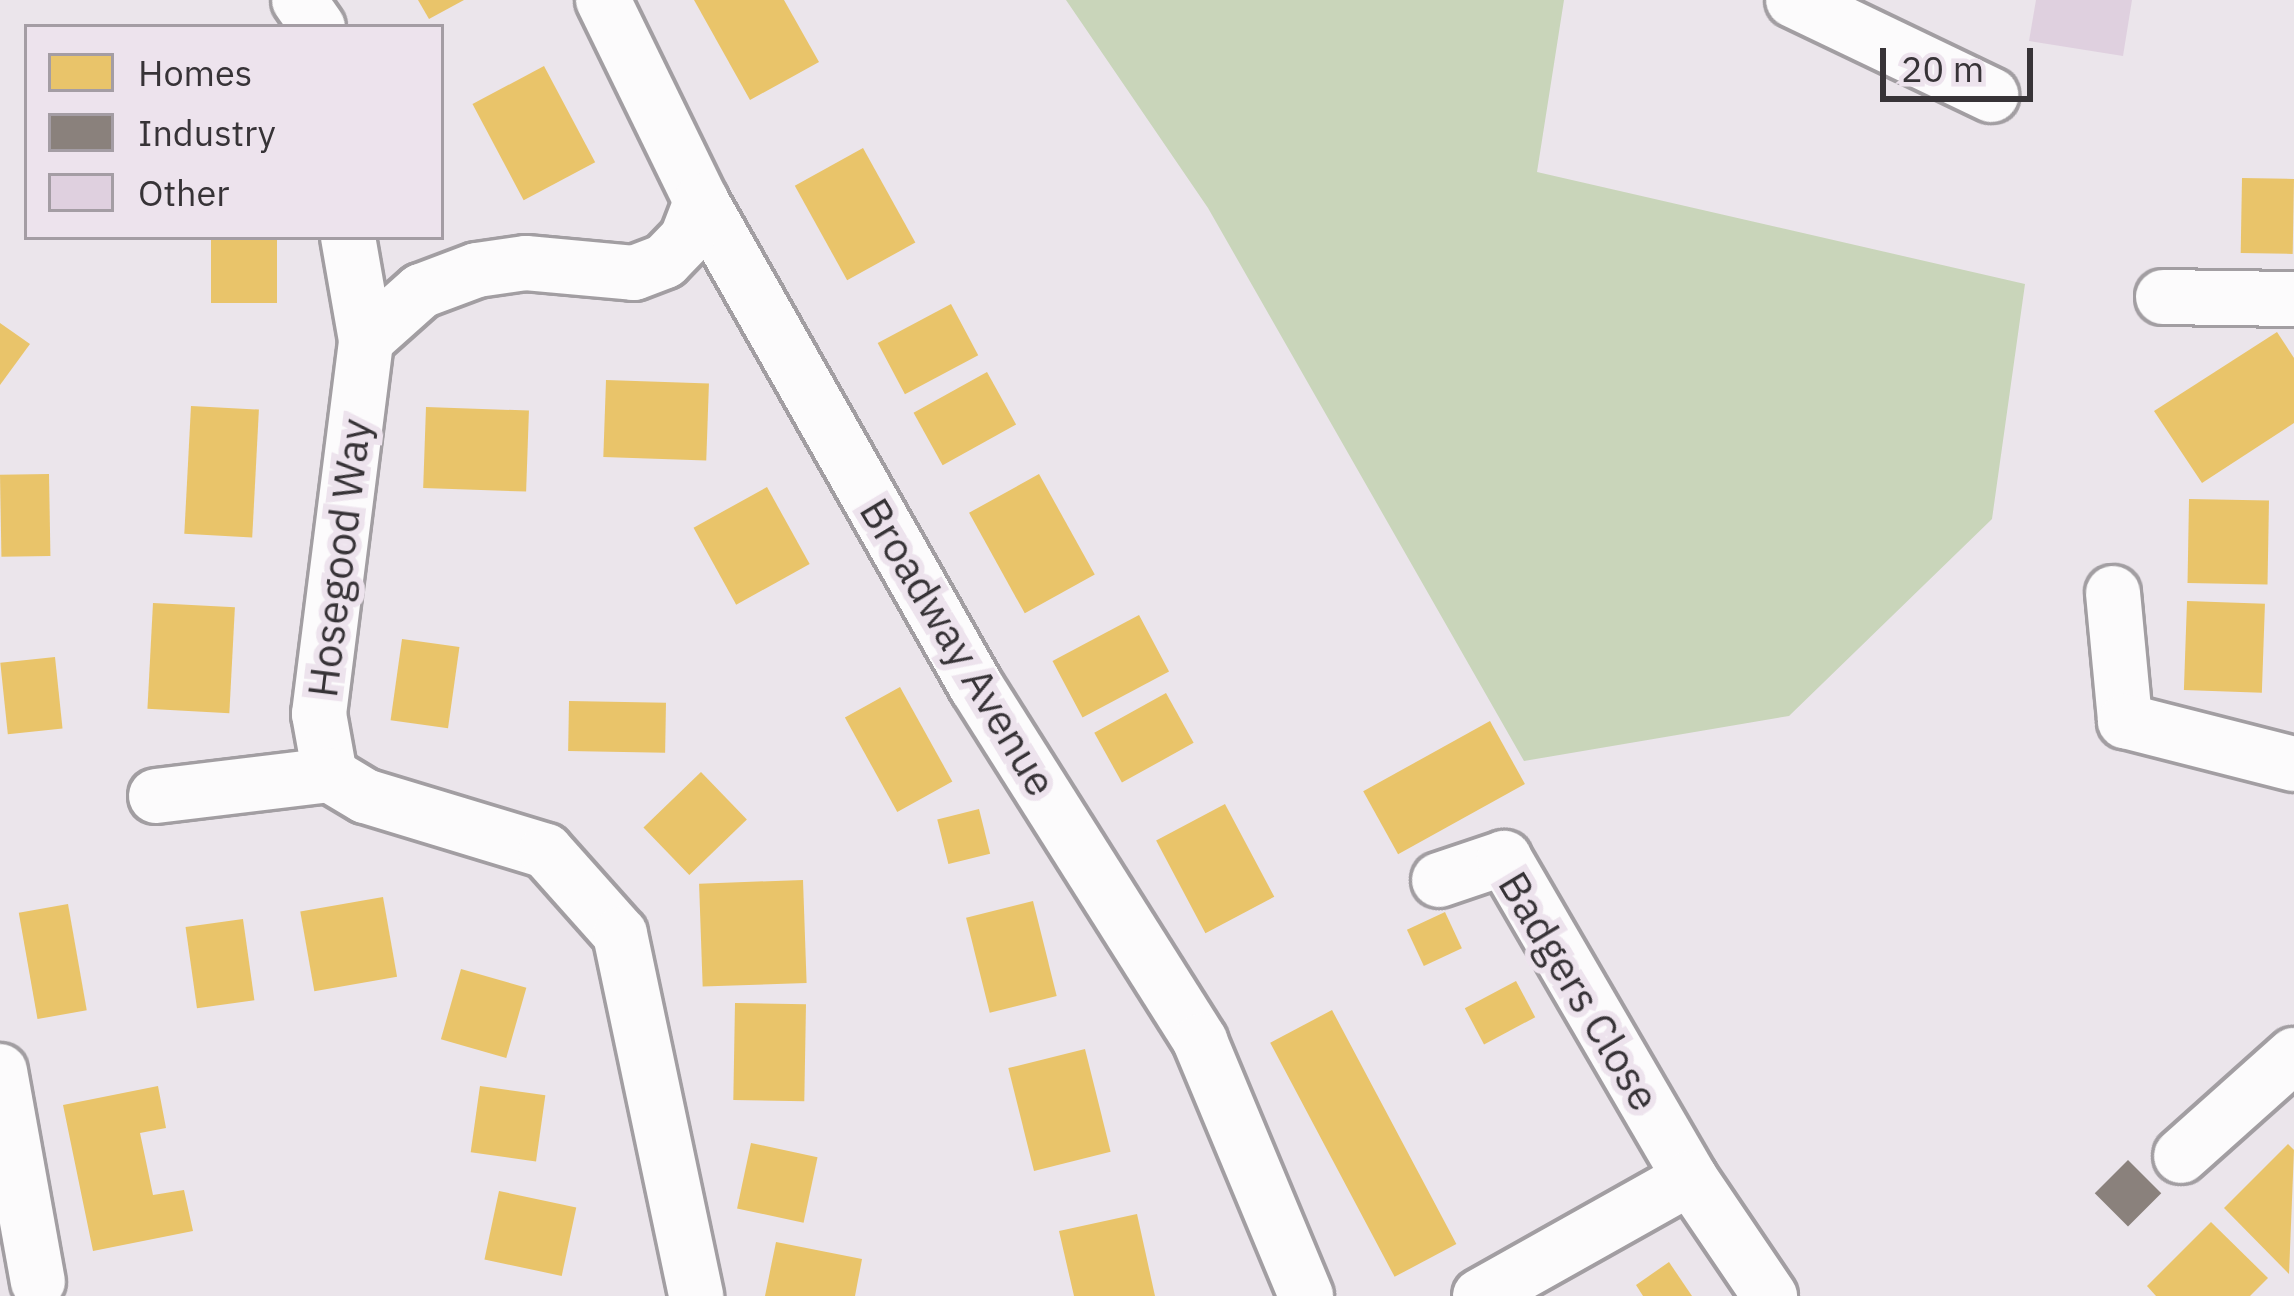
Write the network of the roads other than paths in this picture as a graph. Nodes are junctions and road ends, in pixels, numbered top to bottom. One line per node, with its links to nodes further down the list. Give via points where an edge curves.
1 (603, 0): 4 (street, Broadway Avenue)
2 (1793, 0): 3 (street)
3 (1991, 95)
4 (701, 201): 8 (street, via 687,238 665,261 634,273 526,263 477,271 421,291); 20 (street, Broadway Avenue, via 976,686 1199,1041)
5 (349, 240): 8 (street, Hosegood Way)
6 (2163, 297): 7 (street)
7 (2294, 299)
8 (366, 340): 11 (street, Hosegood Way, via 320,714)
9 (2113, 592): 10 (street, via 2125,721)
10 (2294, 764)
11 (330, 775): 12 (street); 19 (street, via 365,796 546,851 620,934)
12 (156, 796)
13 (1439, 880): 17 (street, Badgers Close, via 1504,858)
14 (2294, 1055): 16 (street)
15 (0, 1071): 18 (street)
16 (2181, 1156)
17 (1690, 1178): 21 (street); 22 (street, Badgers Close)
18 (38, 1282)
19 (696, 1296)
20 (1306, 1296)
21 (1480, 1296)
22 (1769, 1296)

